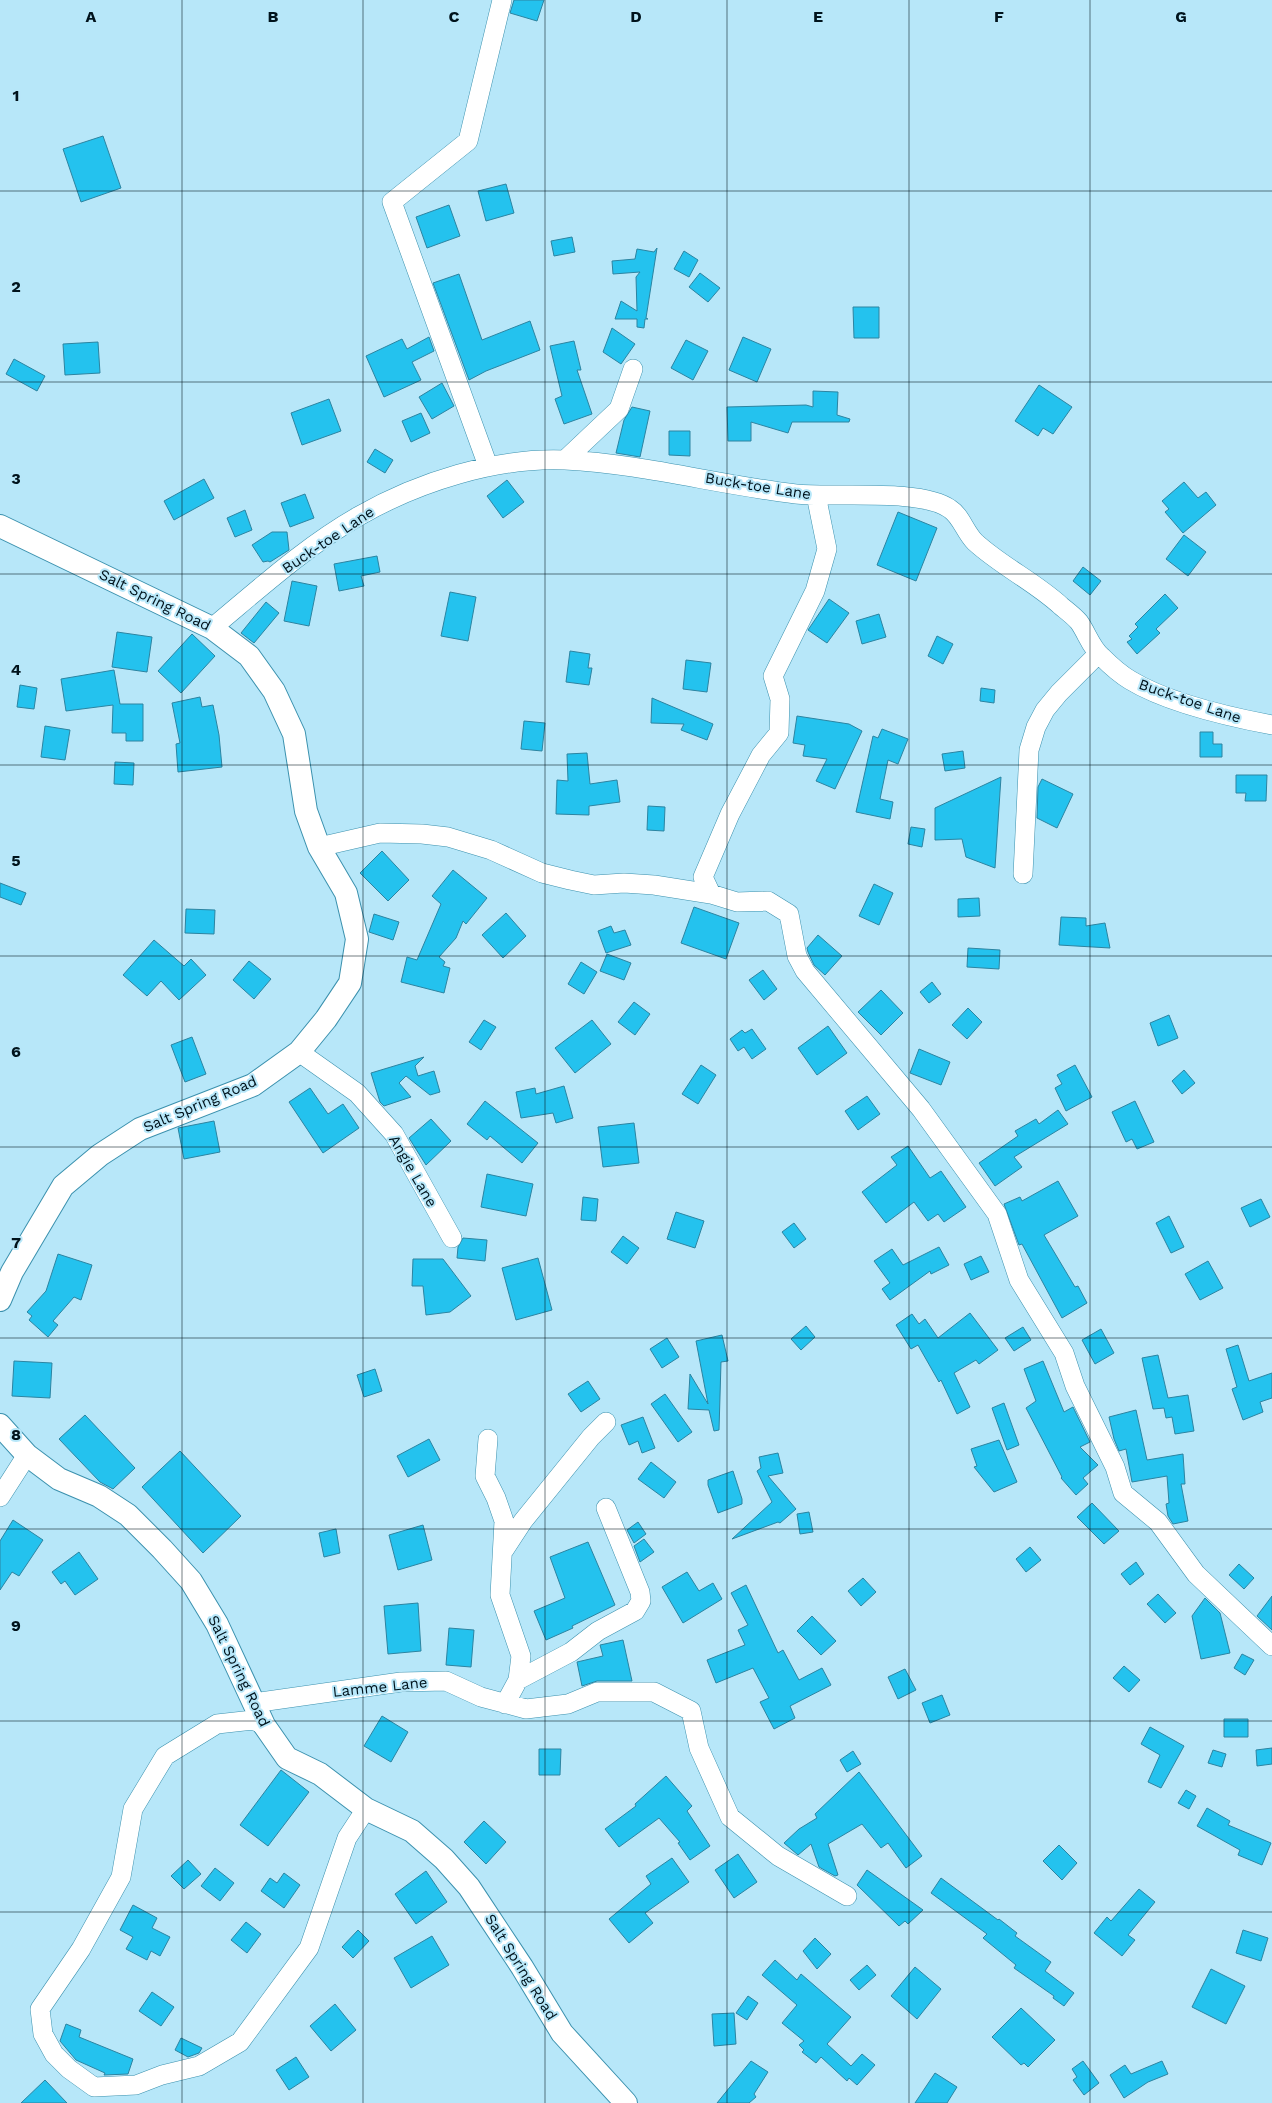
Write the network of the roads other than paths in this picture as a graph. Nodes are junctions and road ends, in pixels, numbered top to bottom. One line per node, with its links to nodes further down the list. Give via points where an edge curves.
1 (502, 0): 4 (street, via 468,141 392,202)
2 (633, 369): 3 (street, via 619,409)
3 (565, 460): 4 (street, Buck-toe Lane, via 525,460); 5 (street, Buck-toe Lane, via 655,470)
4 (488, 466): 7 (street, Buck-toe Lane, via 427,484 360,515 304,552)
5 (816, 496): 8 (street, Buck-toe Lane, via 910,497 942,504 953,511 973,540 1058,603 1078,622); 12 (street, via 827,548 815,591 773,676 780,699 779,733 762,755 744,789 703,877)
6 (0, 526): 7 (street, Salt Spring Road)
7 (212, 628): 10 (street, Salt Spring Road, via 249,656 274,691 294,734 306,811)
8 (1098, 654): 9 (street, Buck-toe Lane, via 1130,680 1162,694 1212,711); 11 (street, via 1058,694 1036,727 1029,750)
9 (1272, 725)
10 (319, 848): 12 (street, via 380,833 448,837 491,850 542,874 594,885 654,885); 13 (street, Salt Spring Road, via 346,893 357,939 350,983)
11 (1022, 874)
12 (711, 894): 23 (street, via 737,902 768,901 789,914 797,956 805,971 921,1109 997,1214 1019,1280 1064,1352 1075,1386 1115,1467 1123,1493 1158,1522 1196,1574)
13 (299, 1052): 14 (street, Angie Lane, via 357,1093 394,1134); 15 (street, Salt Spring Road, via 253,1085 140,1130 100,1155 64,1186 12,1272)
14 (452, 1238)
15 (0, 1300)
16 (606, 1422): 22 (street, via 590,1437 523,1521)
17 (0, 1425): 19 (street, Salt Spring Road)
18 (488, 1439): 22 (street, via 485,1476 504,1520)
19 (27, 1455): 20 (street); 25 (street, Salt Spring Road, via 59,1479 99,1496 128,1516 162,1550 191,1582 217,1624)
20 (0, 1497)
21 (606, 1508): 24 (street, via 640,1592 635,1611)
22 (504, 1550): 24 (street, via 500,1595 521,1656)
23 (1272, 1646)
24 (518, 1680): 26 (street)
25 (253, 1703): 26 (street, Lamme Lane, via 401,1682 446,1681); 27 (street, Salt Spring Road)
26 (504, 1704): 29 (street, Lamme Lane, via 526,1709 568,1704 597,1692 654,1692 691,1712 699,1748 730,1817 778,1856)
27 (264, 1725): 28 (street, Salt Spring Road, via 287,1758 320,1774); 28 (street, via 253,1720 217,1724 165,1756 133,1809 122,1877 81,1949 40,2009 43,2034 54,2054 68,2069 94,2087 136,2085 199,2066 240,2042 308,1948 346,1838)
28 (366, 1809): 30 (street, Salt Spring Road, via 412,1831 469,1887 562,2032)
29 (847, 1896)
30 (626, 2103)

